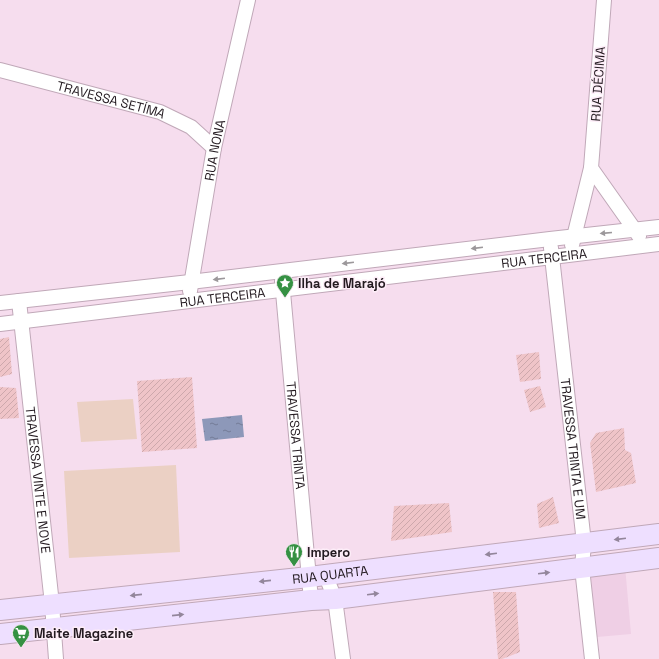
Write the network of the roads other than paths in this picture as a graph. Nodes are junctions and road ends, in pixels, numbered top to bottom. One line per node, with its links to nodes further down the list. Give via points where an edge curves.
1 (248, 0): 4 (street, RUA NONA)
2 (604, 0): 5 (street, RUA DÉCIMA)
3 (0, 70): 4 (street, TRAVESSA SETÍMA, via 160,112 191,127)
4 (214, 148): 14 (street, RUA NONA)
5 (592, 168): 7 (street); 8 (street, RUA DÉCIMA)
6 (659, 227): 7 (street, RUA TERCEIRA)
7 (635, 231): 8 (street, RUA TERCEIRA, one-way to 8); 10 (street)
8 (574, 236): 9 (street, RUA TERCEIRA); 11 (street, RUA DÉCIMA)
9 (550, 239): 12 (street, TRAVESSA TRINTA E UM); 13 (street, RUA TERCEIRA, one-way to 13)
10 (652, 245): 11 (street, RUA TERCEIRA)
11 (569, 255): 12 (street, RUA TERCEIRA)
12 (552, 257): 15 (street, RUA TERCEIRA); 22 (street, TRAVESSA TRINTA E UM)
13 (282, 271): 14 (street, RUA TERCEIRA, one-way to 14); 15 (street, TRAVESSA TRINTA)
14 (190, 282): 16 (street, RUA TERCEIRA); 17 (street, RUA NONA)
15 (283, 290): 17 (street, RUA TERCEIRA); 25 (street, TRAVESSA TRINTA)
16 (19, 301): 18 (street, RUA TERCEIRA); 19 (street, TRAVESSA VINTE E NOVE)
17 (189, 302): 19 (street, RUA TERCEIRA)
18 (0, 303)
19 (20, 322): 20 (street, RUA TERCEIRA); 28 (street, TRAVESSA VINTE E NOVE)
20 (0, 324)
21 (659, 534): 22 (street, RUA QUARTA, one-way to 22)
22 (584, 543): 24 (street, TRAVESSA TRINTA E UM); 25 (street, RUA QUARTA, one-way to 25)
23 (659, 558): 24 (street, RUA QUARTA)
24 (582, 568): 26 (street, RUA QUARTA, one-way to 24); 34 (street, TRAVESSA TRINTA E UM)
25 (317, 575): 26 (street); 27 (street, TRAVESSA TRINTA); 28 (street, RUA QUARTA, one-way to 28)
26 (335, 598): 27 (street, RUA QUARTA); 33 (street)
27 (311, 600): 30 (street, RUA QUARTA, one-way to 27)
28 (52, 604): 29 (street, RUA QUARTA); 30 (street, TRAVESSA VINTE E NOVE)
29 (0, 610)
30 (53, 629): 31 (street, RUA QUARTA); 32 (street, TRAVESSA VINTE E NOVE)
31 (0, 634)
32 (56, 659)
33 (343, 659)
34 (592, 659)

